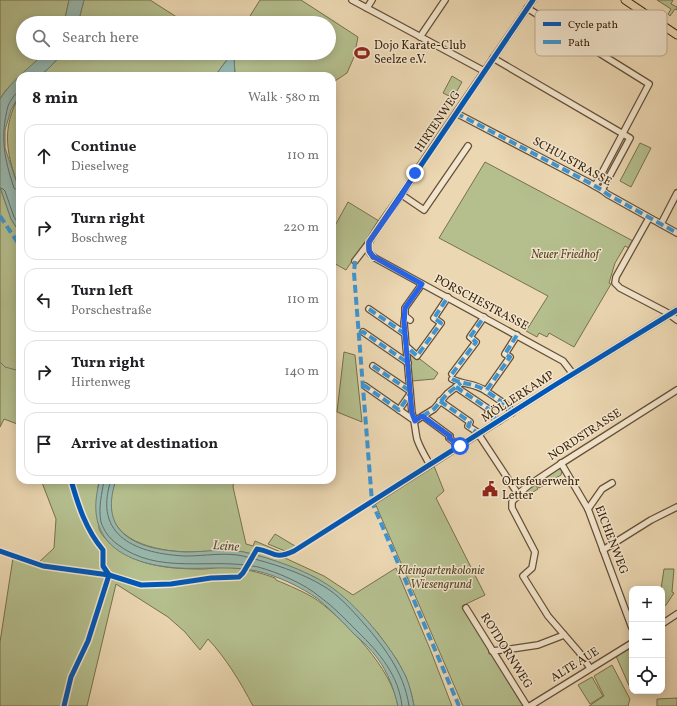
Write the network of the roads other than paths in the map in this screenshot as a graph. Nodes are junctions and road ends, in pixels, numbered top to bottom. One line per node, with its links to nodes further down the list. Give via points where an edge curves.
1 (352, 0): 6 (street)
2 (372, 0): 6 (street)
3 (445, 0): 12 (street)
4 (533, 0): 7 (street, HIRTENWEG)
5 (625, 0): 8 (main road)
6 (367, 8): 12 (street)
7 (527, 8): 9 (street); 14 (street, HIRTENWEG)
8 (640, 10)
9 (535, 13)
10 (667, 27): 11 (main road)
11 (676, 33)
12 (420, 37): 15 (street)
13 (604, 56): 17 (street, via 649,84)
14 (493, 58): 15 (street, HIRTENWEG); 17 (street)
15 (484, 71): 16 (street, HIRTENWEG)
16 (456, 112): 19 (street, SCHULSTRASSE); 22 (street, HIRTENWEG)
17 (623, 134): 19 (street); 20 (street, via 630,138)
18 (468, 146): 22 (street, via 424,210)
19 (595, 186): 20 (street, SCHULSTRASSE)
20 (602, 190): 23 (street, SCHULSTRASSE)
21 (677, 193): 24 (street)
22 (402, 195): 26 (street, HIRTENWEG)
23 (649, 218): 24 (street, SCHULSTRASSE); 32 (street, via 615,283)
24 (661, 224): 25 (street, SCHULSTRASSE)
25 (677, 233)
26 (369, 242): 27 (street, HIRTENWEG); 28 (street, PORSCHESTRASSE, via 369,251 374,257)
27 (355, 261)
28 (422, 284): 29 (street, PORSCHESTRASSE); 36 (street, via 405,308 408,318 404,322)
29 (448, 298): 33 (street, PORSCHESTRASSE); 38 (street, via 434,318 441,323 417,356)
30 (369, 309): 36 (street)
31 (677, 310): 32 (street, MÖLLERKAMP)
32 (670, 315): 34 (street); 41 (street, MÖLLERKAMP)
33 (484, 317): 37 (street, PORSCHESTRASSE); 42 (street, via 470,337 476,342 452,377)
34 (677, 320)
35 (363, 332): 39 (street)
36 (405, 334): 38 (street)
37 (517, 335): 41 (street, PORSCHESTRASSE, via 563,361); 46 (street, via 505,354 510,357)
38 (406, 346): 39 (street)
39 (408, 363): 47 (street)
40 (373, 366): 47 (street)
41 (573, 374): 50 (street, MÖLLERKAMP)
42 (461, 383): 44 (street); 46 (street, via 475,385)
43 (365, 386): 49 (street)
44 (456, 387): 48 (street); 53 (street, via 490,410 488,413)
45 (677, 390): 56 (street, NORDSTRASSE)
46 (486, 391): 50 (street, via 508,406)
47 (410, 394): 49 (street); 52 (street)
48 (440, 401): 51 (street, via 434,409); 54 (street, via 470,422 468,426)
49 (399, 410): 52 (street)
50 (512, 413): 53 (street, MÖLLERKAMP)
51 (422, 416): 52 (street); 55 (street)
52 (415, 421): 57 (street, via 422,452)
53 (499, 421): 54 (street, MÖLLERKAMP)
54 (479, 434): 55 (street, MÖLLERKAMP); 59 (street)
55 (460, 446): 57 (street, MÖLLERKAMP)
56 (561, 464): 59 (street, NORDSTRASSE); 62 (street, EICHENWEG)
57 (430, 465): 60 (street, MÖLLERKAMP)
58 (612, 483): 62 (street, via 602,489)
59 (518, 494): 68 (street, NORDSTRASSE, via 511,506 535,552 532,568 523,576 548,616)
60 (372, 502)
61 (677, 507): 63 (street)
62 (588, 509): 63 (street, EICHENWEG)
63 (603, 550): 66 (street, EICHENWEG)
64 (466, 608): 70 (street, ROTDORNWEG)
65 (677, 614): 67 (street)
66 (630, 622)
67 (665, 622)
68 (564, 635): 70 (street, via 538,644); 71 (street)
69 (629, 645): 71 (street, ALTE AUE)
70 (492, 651): 72 (street, ROTDORNWEG)
71 (590, 668): 72 (street, ALTE AUE)
72 (528, 706)

